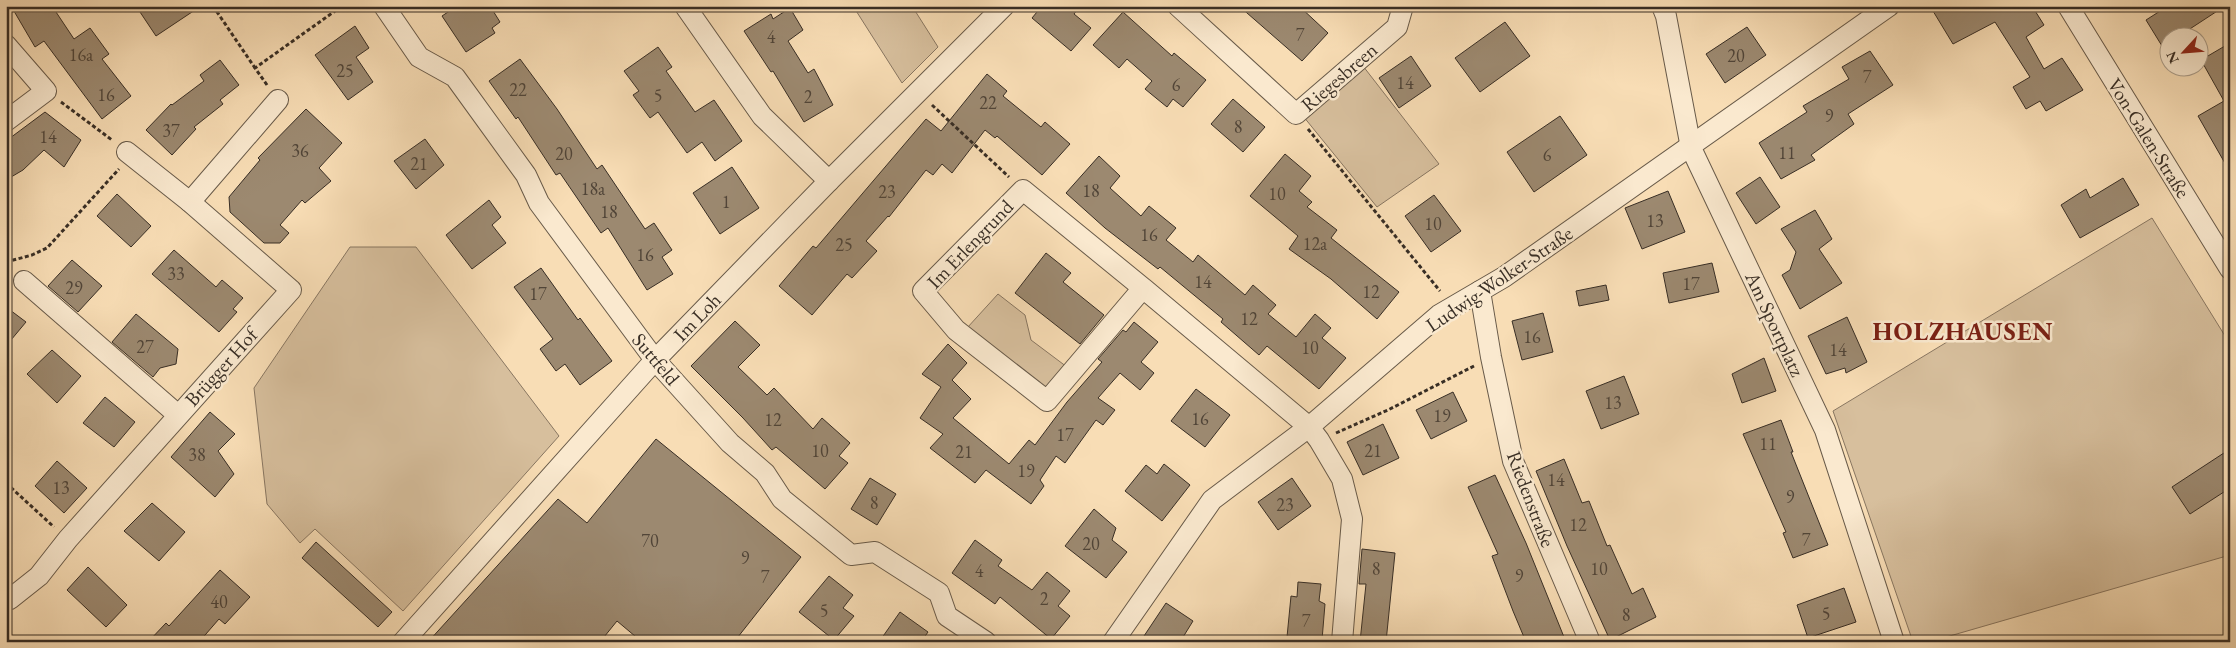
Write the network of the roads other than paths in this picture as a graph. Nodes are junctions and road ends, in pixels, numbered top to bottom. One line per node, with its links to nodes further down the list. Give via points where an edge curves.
1 (384, 6): 20 (street, Suttfeld, via 419,57 455,77 526,175 539,203)
2 (685, 6): 14 (street, via 762,116)
3 (1004, 6): 14 (street, Im Loh)
4 (1178, 6): 5 (street, Riegesbreen, via 1296,114 1397,27)
5 (1403, 6)
6 (1662, 6): 12 (street, Am Sportplatz)
7 (1889, 6): 12 (street, Ludwig-Wolker-Straße)
8 (2068, 6): 16 (street, Von-Galen-Straße)
9 (6, 45): 11 (street, via 46,91)
10 (278, 100): 15 (street)
11 (6, 121)
12 (1691, 148): 19 (street, Ludwig-Wolker-Straße); 29 (street, Am Sportplatz, via 1825,430)
13 (127, 152): 15 (street, Brügger Hof)
14 (829, 181): 20 (street, Im Loh)
15 (190, 202): 21 (street, Brügger Hof, via 291,290)
16 (2229, 268)
17 (24, 280): 21 (street)
18 (1144, 288): 18 (street, Im Erlengrund, via 1047,401 956,330 923,291 1023,190); 22 (street, Im Erlengrund)
19 (1480, 291): 22 (street, Ludwig-Wolker-Straße, via 1440,315); 28 (street, Riedenstraße, via 1513,460)
20 (655, 360): 24 (street, Im Loh); 25 (street, Suttfeld, via 730,443 765,473 782,499 851,555 875,552 940,593 947,616)
21 (178, 415): 23 (street, Brügger Hof, via 39,576 10,599)
22 (1314, 433): 26 (street, Ludwig-Wolker-Straße, via 1212,500); 27 (street, Im Erlengrund, via 1342,479 1352,519)
23 (6, 597)
24 (403, 642)
25 (986, 642)
26 (1113, 642)
27 (1342, 642)
28 (1590, 642)
29 (1894, 642)

